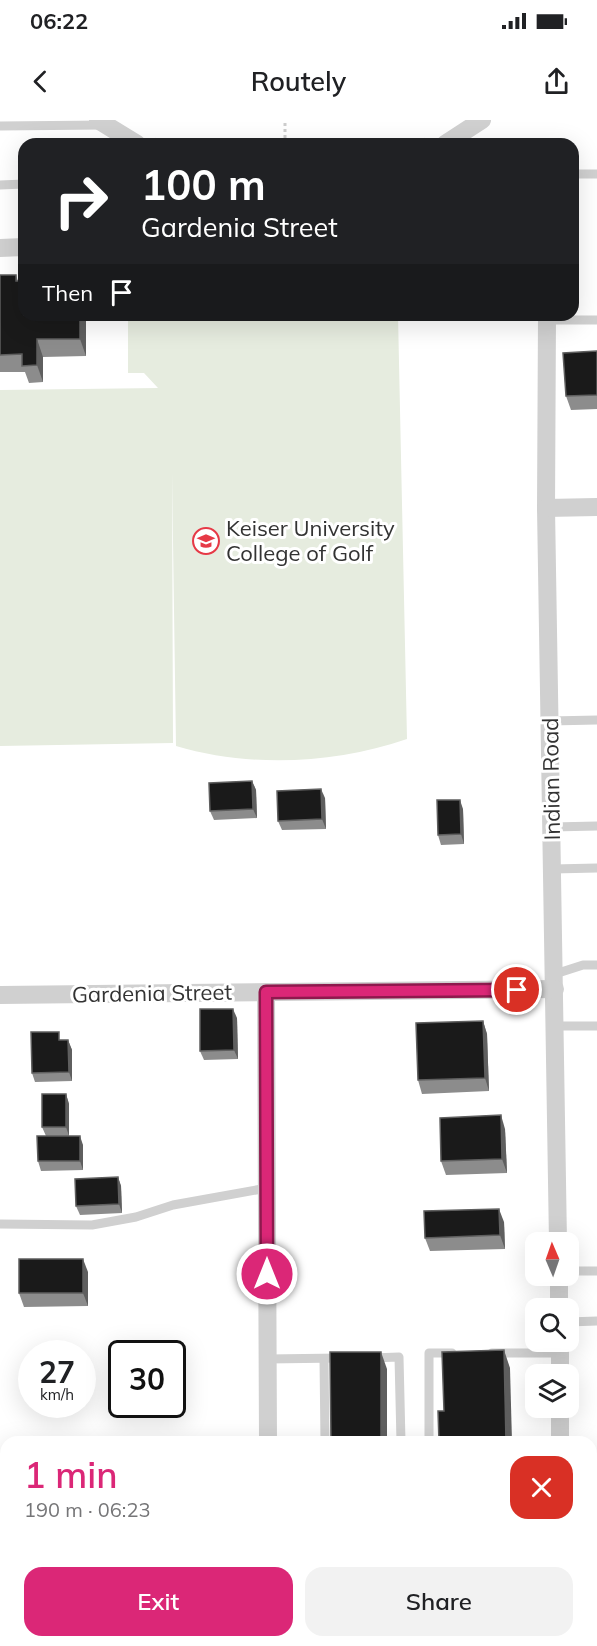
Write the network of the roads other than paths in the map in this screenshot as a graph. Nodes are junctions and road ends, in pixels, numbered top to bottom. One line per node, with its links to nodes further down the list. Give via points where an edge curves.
1 (482, 120): 5 (street)
2 (102, 122): 3 (lane); 4 (street)
3 (0, 126)
4 (127, 138)
5 (454, 138)
6 (579, 174): 7 (lane)
7 (597, 174)
8 (18, 184): 9 (lane)
9 (0, 185)
10 (18, 247): 11 (street)
11 (0, 248)
12 (579, 319): 13 (lane)
13 (597, 320)
14 (547, 321): 16 (street, Indian Road)
15 (597, 507): 16 (street)
16 (546, 508): 18 (street, Indian Road)
17 (597, 720): 18 (lane)
18 (550, 721): 20 (street, Indian Road)
19 (597, 826): 20 (lane)
20 (552, 827): 22 (street, Indian Road)
21 (597, 868): 22 (lane)
22 (553, 869): 24 (street, Indian Road)
23 (597, 965): 24 (lane, via 583,965)
24 (555, 981): 25 (street, Gardenia Street); 27 (street, Indian Road)
25 (266, 992): 26 (street, Gardenia Street); 29 (street)
26 (0, 996)
27 (556, 1026): 28 (lane); 31 (street, Indian Road)
28 (597, 1026)
29 (267, 1188): 30 (lane, via 92,1225); 39 (street)
30 (0, 1224)
31 (558, 1232)
32 (579, 1270): 33 (lane)
33 (597, 1271)
34 (597, 1321): 35 (lane)
35 (579, 1322)
36 (525, 1350): 38 (lane)
37 (464, 1353): 45 (lane, via 429,1353)
38 (476, 1353)
39 (268, 1359): 40 (lane); 42 (street)
40 (324, 1359): 43 (lane); 44 (lane, via 399,1357)
41 (560, 1418): 46 (street)
42 (268, 1436)
43 (325, 1436)
44 (401, 1436)
45 (429, 1436)
46 (560, 1436)

